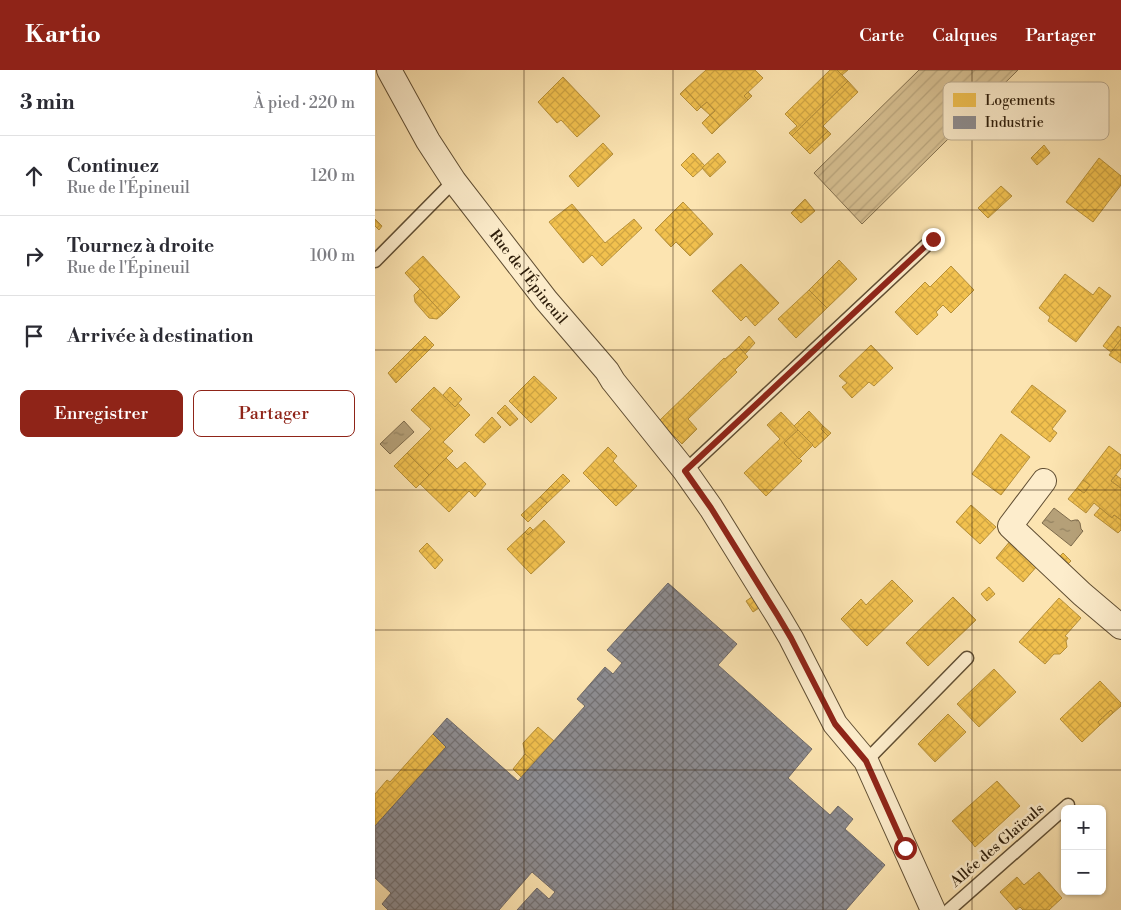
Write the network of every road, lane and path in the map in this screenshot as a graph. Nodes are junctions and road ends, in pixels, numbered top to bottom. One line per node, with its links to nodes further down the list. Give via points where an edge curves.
1 (389, 70): 2 (street, Rue de l'Épineuil, via 428,142)
2 (454, 181): 4 (lane); 5 (street, Rue de l'Épineuil)
3 (933, 239): 5 (lane)
4 (375, 260)
5 (685, 471): 9 (street, Rue de l'Épineuil, via 778,616 835,724)
6 (1043, 481): 7 (street, via 1010,526)
7 (1121, 627)
8 (967, 658): 9 (lane)
9 (866, 761): 11 (street, Rue de l'Épineuil)
10 (1061, 811): 12 (lane, Allée des Glaïeuls)
11 (933, 910)
12 (949, 910)

